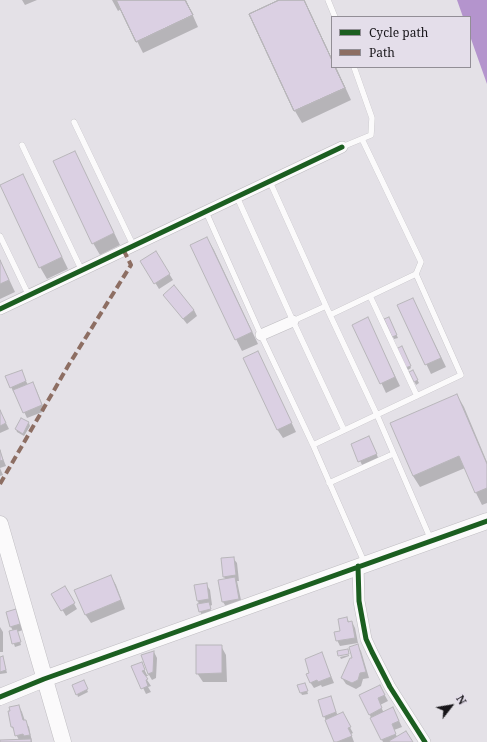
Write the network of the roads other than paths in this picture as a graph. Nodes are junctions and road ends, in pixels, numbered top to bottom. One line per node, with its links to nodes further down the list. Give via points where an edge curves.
1 (328, 0): 2 (lane)
2 (336, 16)
3 (354, 68): 5 (lane, via 372,118 371,135)
4 (74, 122): 12 (lane)
5 (362, 139): 7 (lane); 14 (lane, via 421,262)
6 (22, 146): 13 (lane)
7 (342, 147): 8 (street)
8 (270, 182): 9 (street); 17 (lane)
9 (237, 197): 10 (street); 20 (lane)
10 (206, 212): 12 (street); 21 (lane)
11 (0, 236): 15 (lane)
12 (134, 247): 13 (street)
13 (82, 271): 15 (street)
14 (416, 274): 16 (lane); 22 (lane, via 461,375)
15 (29, 296): 18 (street)
16 (370, 296): 19 (lane); 22 (lane)
17 (326, 306): 19 (lane); 20 (lane)
18 (0, 309)
19 (330, 315): 23 (lane)
20 (293, 321): 21 (street); 24 (lane)
21 (261, 335): 25 (lane)
22 (417, 396): 23 (lane)
23 (377, 415): 24 (lane); 26 (lane)
24 (344, 430): 25 (lane)
25 (313, 445): 27 (lane)
26 (394, 454): 27 (lane); 30 (lane)
27 (329, 483): 31 (lane)
28 (487, 521): 30 (street)
29 (0, 524): 32 (street)
30 (431, 541): 31 (street)
31 (362, 565): 32 (street); 35 (street, via 359,601 366,639 390,686)
32 (44, 679): 33 (street); 34 (street)
33 (0, 697)
34 (63, 742)
35 (424, 742)

